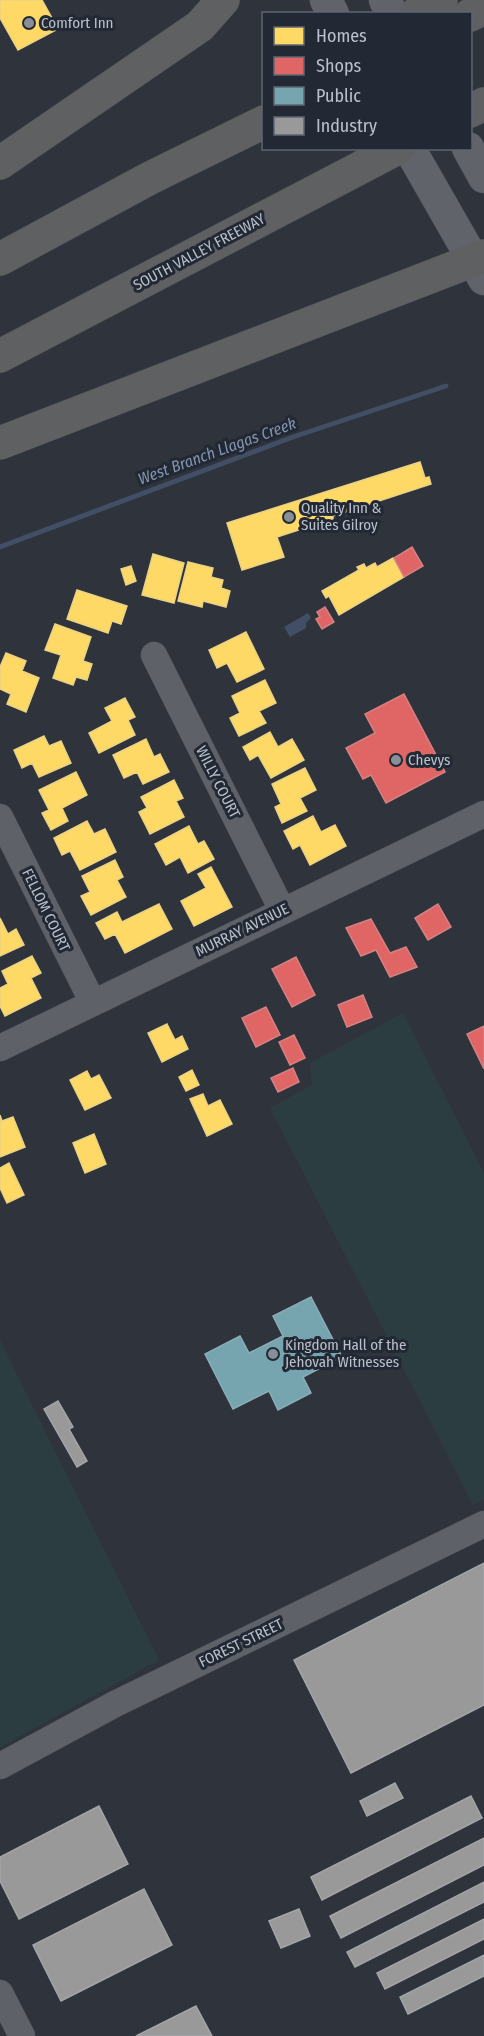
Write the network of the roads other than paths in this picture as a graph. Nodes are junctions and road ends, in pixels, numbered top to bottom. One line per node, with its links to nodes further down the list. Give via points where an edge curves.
1 (223, 0): 9 (highway, via 200,26)
2 (441, 0): 3 (highway)
3 (420, 12)
4 (262, 104): 11 (highway)
5 (262, 123): 11 (highway)
6 (394, 150): 14 (highway, SOUTH VALLEY FREEWAY)
7 (410, 150): 13 (main road)
8 (469, 150): 10 (main road)
9 (0, 163)
10 (484, 177)
11 (150, 178): 12 (highway)
12 (0, 259)
13 (480, 266): 15 (highway)
14 (0, 356)
15 (0, 443)
16 (154, 655): 19 (street, WILLY COURT)
17 (484, 814): 19 (street, MURRAY AVENUE)
18 (0, 817): 20 (street, FELLOM COURT)
19 (282, 910): 20 (street, MURRAY AVENUE)
20 (93, 1003): 21 (street, MURRAY AVENUE)
21 (0, 1048)
22 (484, 1524): 23 (street, FOREST STREET, via 115,1704)
23 (0, 1766)
24 (0, 1993): 25 (street)
25 (22, 2036)

